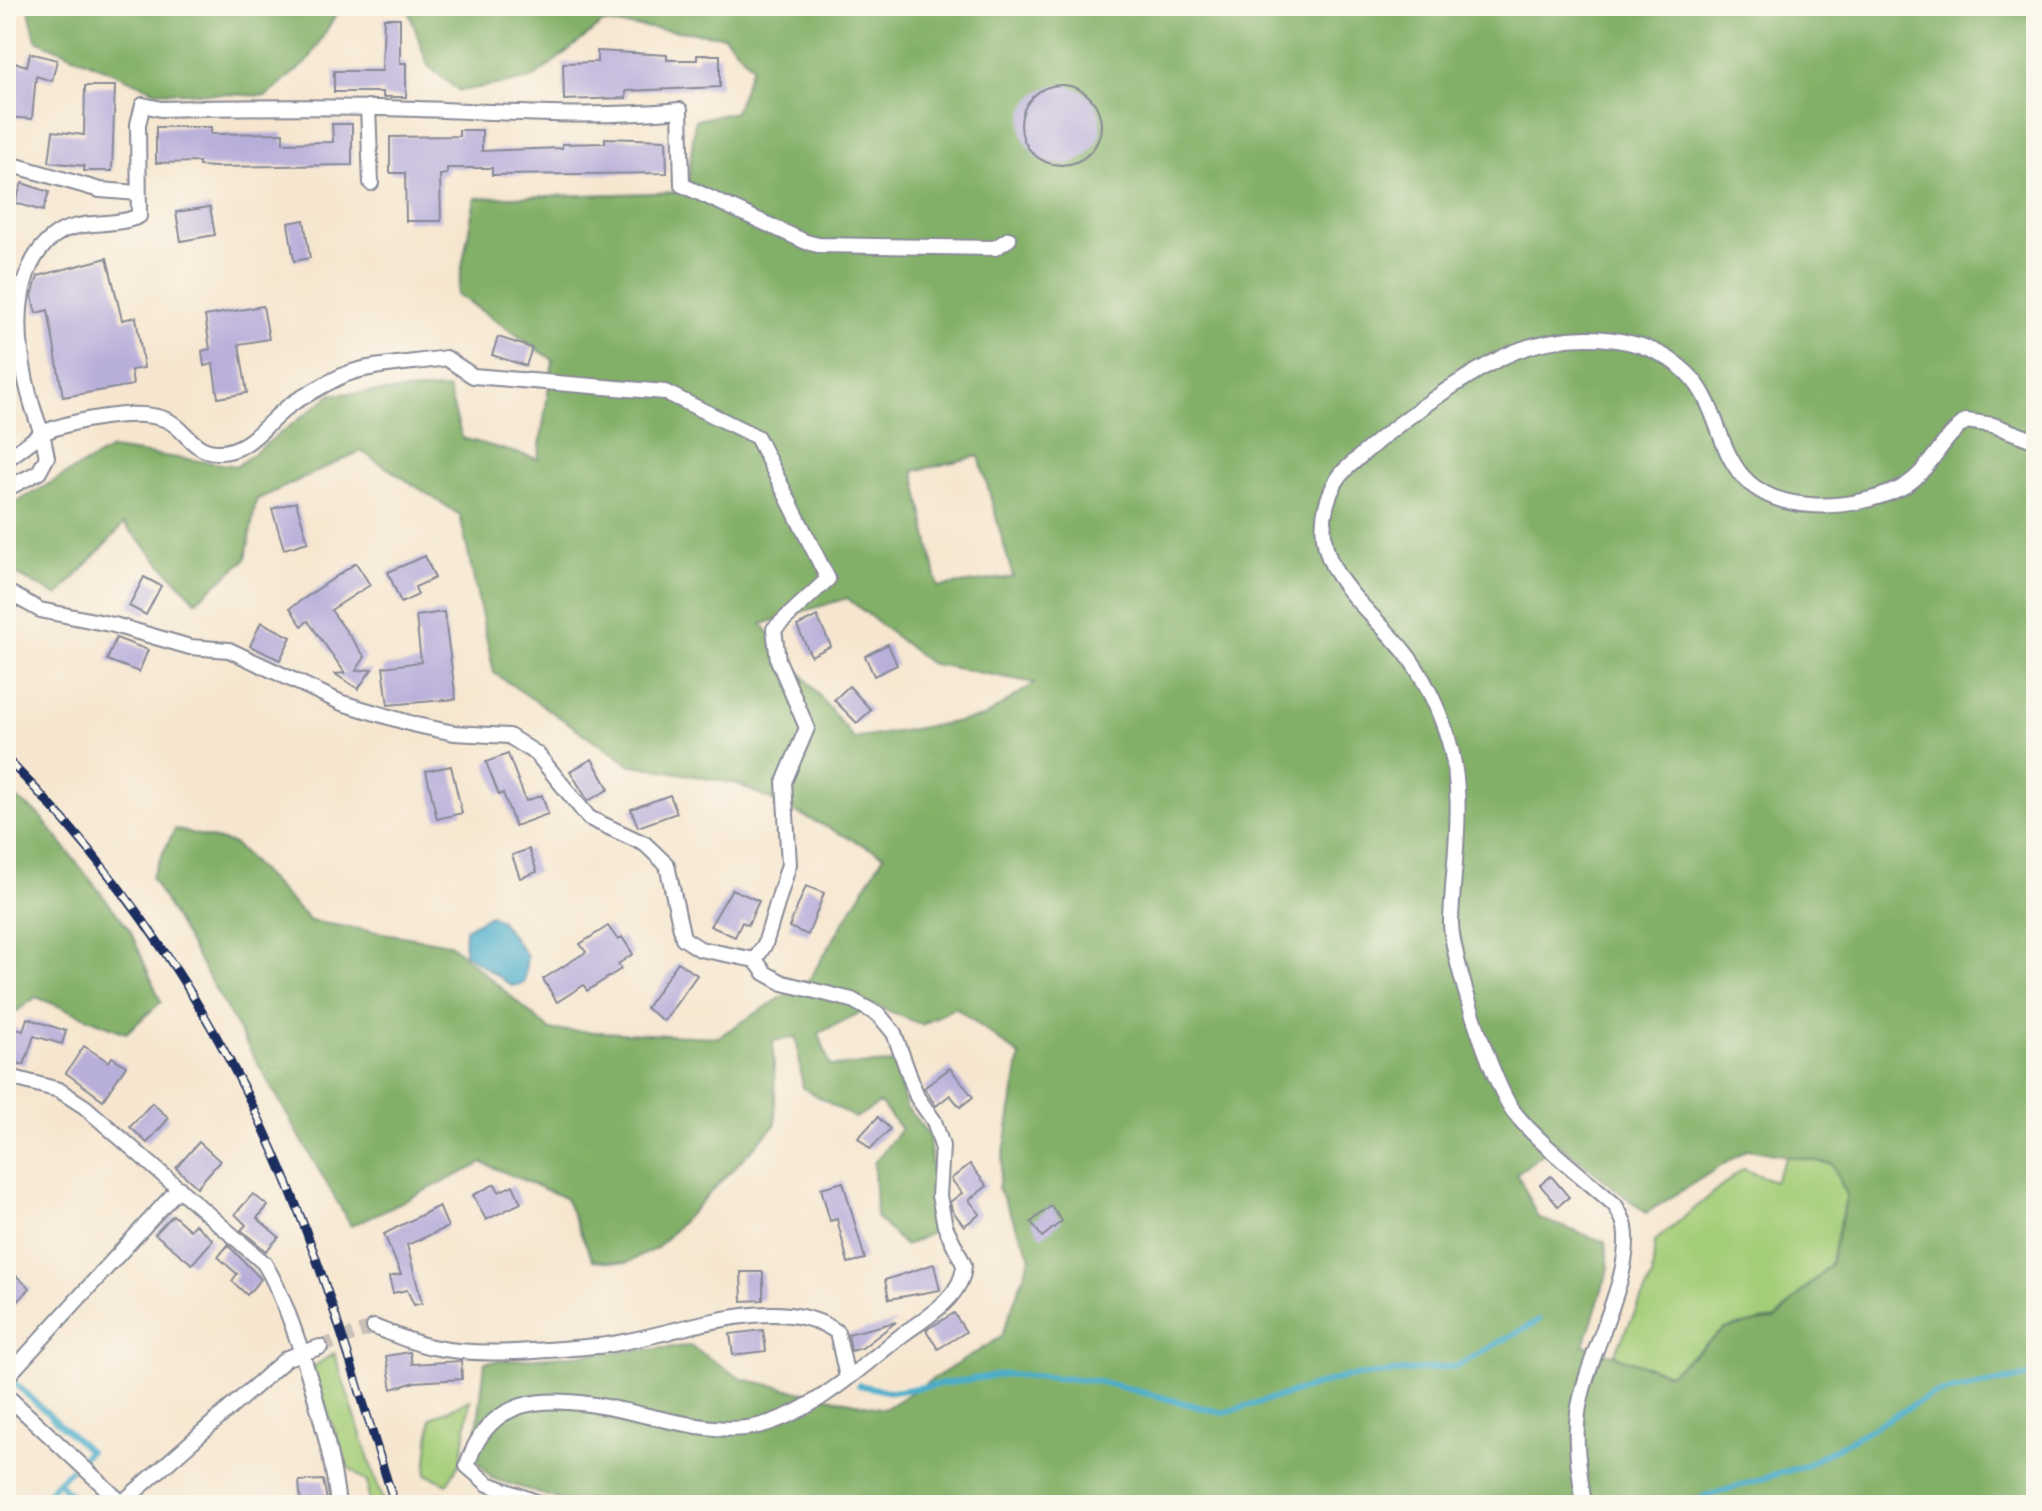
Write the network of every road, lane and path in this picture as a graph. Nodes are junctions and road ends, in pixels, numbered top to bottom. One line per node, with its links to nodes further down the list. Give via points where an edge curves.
1 (368, 107): 3 (street); 4 (street, via 143,105); 5 (street, via 546,117 680,110 682,185 806,242 995,248)
2 (6, 163): 4 (street, via 100,190)
3 (371, 183)
4 (138, 193): 6 (street, via 139,216 65,229 40,242 24,260 13,319 24,389)
5 (1009, 239)
6 (42, 433): 8 (street); 9 (street, via 47,457 39,472); 11 (street, via 64,423 146,415 166,420 195,446 217,453 243,447 292,404 347,373 446,358 473,376 665,392 757,437 828,579 774,629 778,660 807,728 784,782 789,864 765,944)
7 (2036, 441): 23 (street, via 1966,421 1950,433 1921,474 1901,488 1859,502 1801,504 1766,495 1740,473 1706,399 1689,374 1662,354 1615,340 1564,338 1507,355 1412,415 1343,471 1330,494 1323,544 1338,580 1405,652 1434,696 1448,737 1459,831 1452,947 1501,1087 1513,1112 1615,1205 1625,1224 1617,1285 1578,1414)
8 (6, 460)
9 (6, 489)
10 (6, 591): 11 (street, via 40,610 190,647 229,650 342,703 402,721 454,733 509,736 537,754 589,818 645,844 667,865 683,938 700,949)
11 (755, 960): 18 (street, via 783,983 852,1000 879,1015 894,1033 942,1146 939,1196 964,1275 934,1311)
12 (6, 1076): 13 (street, via 59,1090)
13 (179, 1188): 16 (street, via 264,1263); 17 (street)
14 (374, 1327): 18 (street, via 432,1347 483,1352 602,1345 704,1321 790,1315 824,1322 837,1332)
15 (320, 1347): 16 (street)
16 (300, 1354): 20 (street, via 287,1358); 21 (street, via 335,1469)
17 (9, 1375)
18 (847, 1377): 22 (street, via 796,1411 754,1427 711,1428 563,1400 537,1401 491,1420 467,1466 488,1484)
19 (6, 1395): 20 (street)
20 (123, 1504)
21 (338, 1505)
22 (544, 1505)
23 (1584, 1505)

